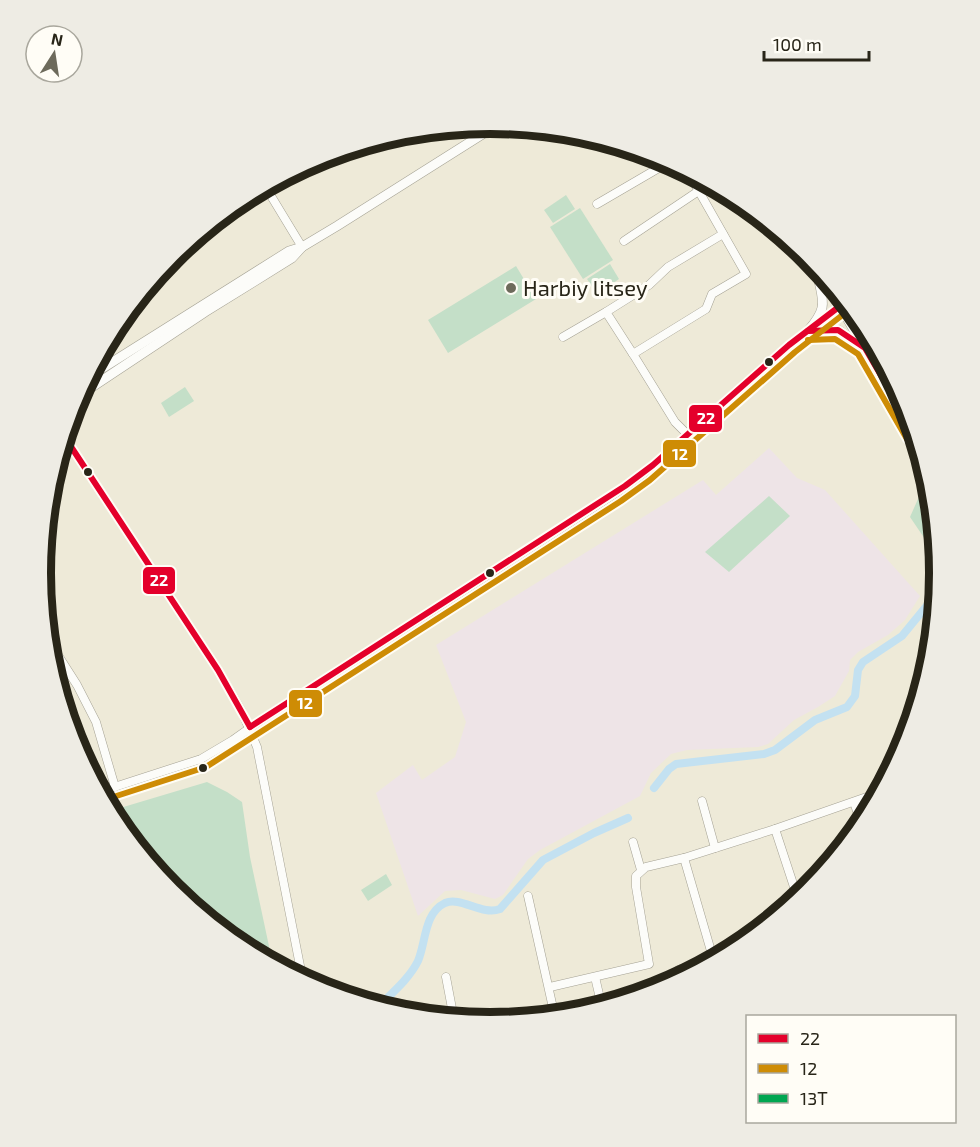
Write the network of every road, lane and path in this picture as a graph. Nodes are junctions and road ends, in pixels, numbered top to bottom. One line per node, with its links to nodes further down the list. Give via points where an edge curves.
1 (482, 134): 10 (main road)
2 (658, 168): 7 (street)
3 (696, 186): 5 (street)
4 (703, 189): 5 (street)
5 (699, 192): 8 (street); 9 (street)
6 (270, 194): 10 (street)
7 (597, 204)
8 (723, 234): 13 (street, via 668,267 649,285); 19 (street, via 746,274 712,294 706,309)
9 (624, 241)
10 (302, 247): 20 (main road, via 289,251); 22 (main road, via 292,258)
11 (819, 283): 14 (main road, via 823,310)
12 (838, 306): 14 (street)
13 (606, 312): 15 (street); 19 (street)
14 (808, 332): 18 (main road, via 838,330); 23 (street)
15 (563, 337)
16 (859, 337): 18 (main road)
17 (863, 343): 18 (main road)
18 (865, 348): 21 (main road)
19 (633, 354): 23 (street, via 675,422)
20 (102, 369)
21 (887, 386)
22 (93, 387)
23 (687, 434): 26 (street, via 616,493)
24 (70, 445): 26 (street, via 205,650)
25 (59, 656): 27 (street, via 96,722)
26 (250, 727): 27 (street, via 201,759); 41 (street)
27 (115, 787): 28 (street)
28 (108, 789)
29 (868, 797): 31 (street)
30 (702, 801): 35 (street)
31 (854, 801): 32 (street); 33 (street)
32 (858, 813)
33 (775, 829): 35 (street); 38 (street)
34 (633, 842): 37 (street)
35 (715, 848): 36 (street)
36 (684, 858): 37 (street); 40 (street)
37 (641, 870): 43 (street, via 636,876 636,887 649,964)
38 (795, 889)
39 (528, 896): 44 (street)
40 (711, 953)
41 (301, 969)
42 (446, 977): 47 (street)
43 (595, 977): 44 (street); 45 (street)
44 (550, 987): 46 (street)
45 (600, 999)
46 (553, 1008)
47 (452, 1011)

